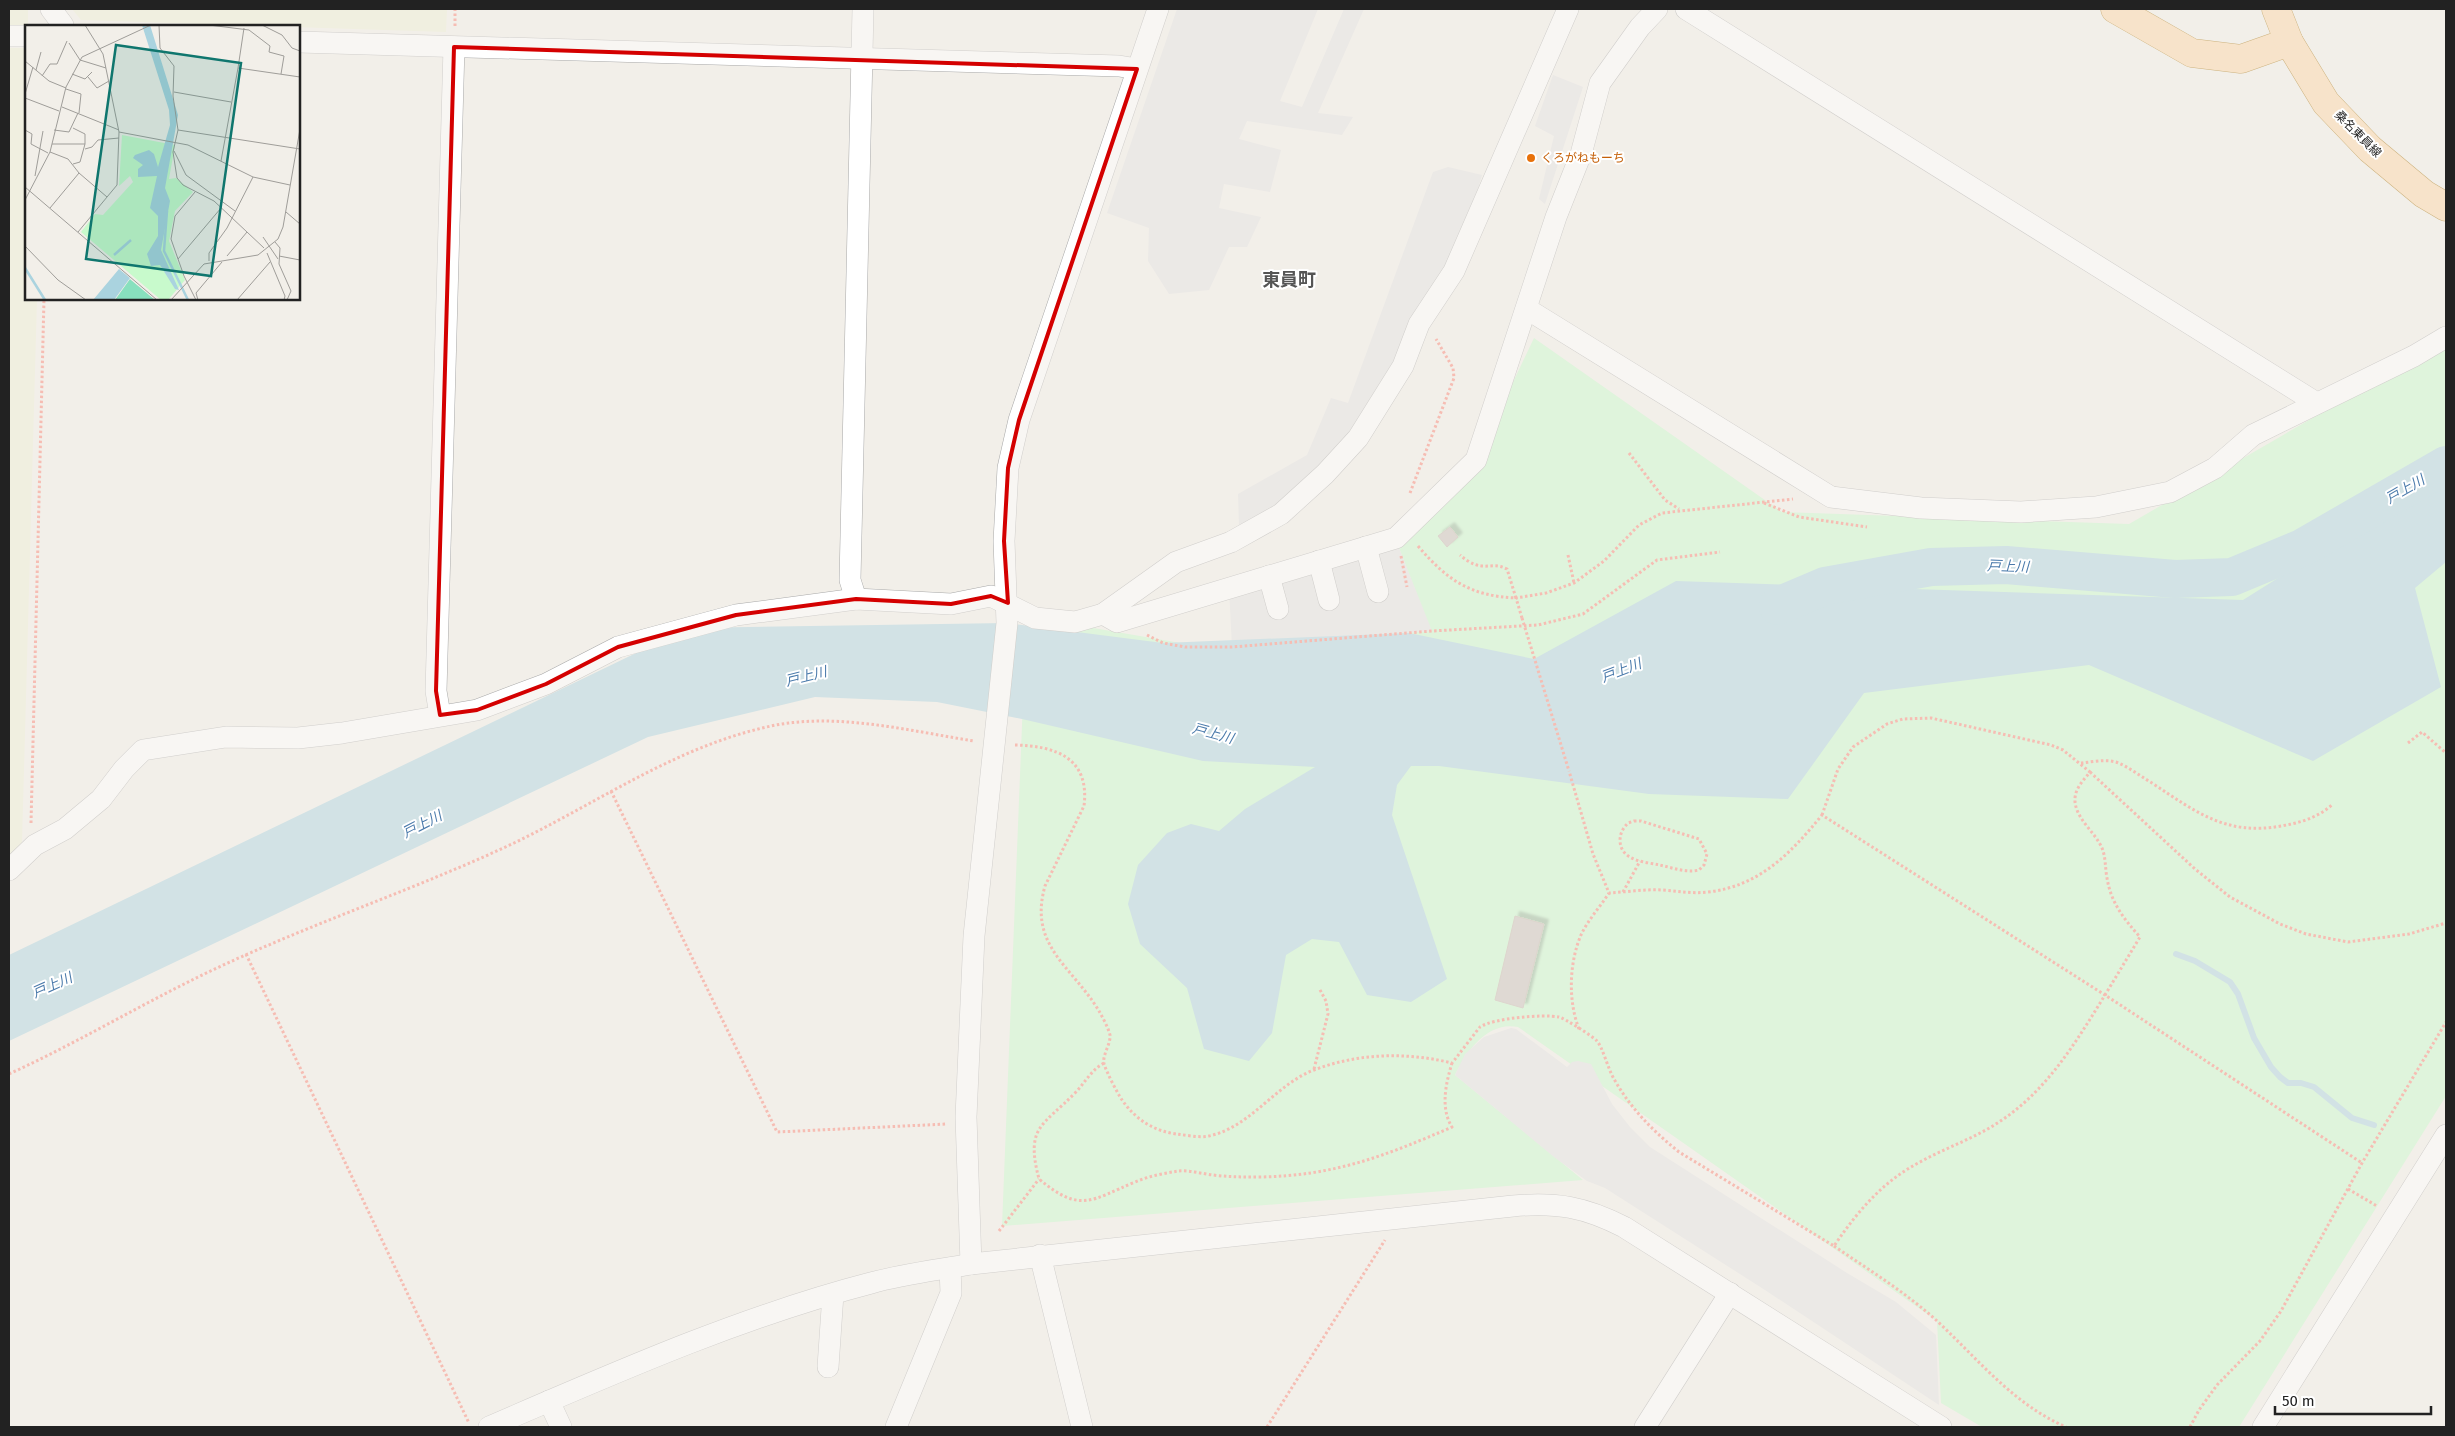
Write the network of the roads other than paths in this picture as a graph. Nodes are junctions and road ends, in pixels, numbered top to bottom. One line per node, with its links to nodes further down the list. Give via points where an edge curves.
1 (863, 9): 13 (street)
2 (1158, 9): 14 (street)
3 (1568, 9): 27 (street, via 1454,271 1418,324 1403,366 1358,438 1281,514 1231,542 1176,562)
4 (1657, 9): 16 (street, via 1640,26 1600,83 1581,154 1556,217)
5 (1686, 9): 18 (street)
6 (2114, 9): 11 (main road, via 2192,54 2241,59)
7 (2276, 9): 11 (main road, 桑名東員線)
8 (9, 36): 9 (street)
9 (25, 36)
10 (300, 42): 12 (street)
11 (2289, 42): 15 (main road, 桑名東員線, via 2332,110 2370,149 2424,194)
12 (454, 46): 13 (street); 28 (street, via 436,691)
13 (862, 59): 14 (street); 23 (street, via 850,580)
14 (1137, 69): 26 (street, via 1019,420 1008,468 1004,541)
15 (2446, 207)
16 (1527, 309): 18 (street, via 1831,497 1921,508 2021,512 2096,507 2170,492 2215,468 2253,435); 19 (street, via 1476,460 1396,538)
17 (2446, 337): 18 (street, via 2414,356)
18 (2315, 402)
19 (1366, 547): 20 (street); 22 (street)
20 (1319, 561): 21 (street); 24 (street)
21 (1269, 576): 25 (street); 27 (street)
22 (1378, 592)
23 (856, 599): 26 (street, via 951,604 991,596); 28 (street, via 736,615 618,647 546,684 477,710)
24 (1330, 600)
25 (1278, 609)
26 (1007, 613): 27 (street, via 1076,622); 32 (street, via 974,936 966,1124)
27 (1110, 618)
28 (440, 715): 29 (street, via 298,738 226,738 143,750 101,799 65,829 35,845)
29 (9, 870)
30 (2446, 1135): 44 (street)
31 (1040, 1255): 32 (street); 34 (street, via 1534,1204 1572,1206 1624,1227); 41 (street)
32 (971, 1264): 33 (street)
33 (950, 1268): 35 (street, via 872,1282); 40 (street, via 950,1293)
34 (1730, 1293): 42 (street); 43 (street)
35 (833, 1294): 36 (street); 37 (street, via 690,1344)
36 (828, 1367)
37 (548, 1401): 38 (street); 39 (street)
38 (488, 1427)
39 (561, 1427)
40 (896, 1427)
41 (1082, 1427)
42 (1645, 1427)
43 (1941, 1427)
44 (2263, 1427)

